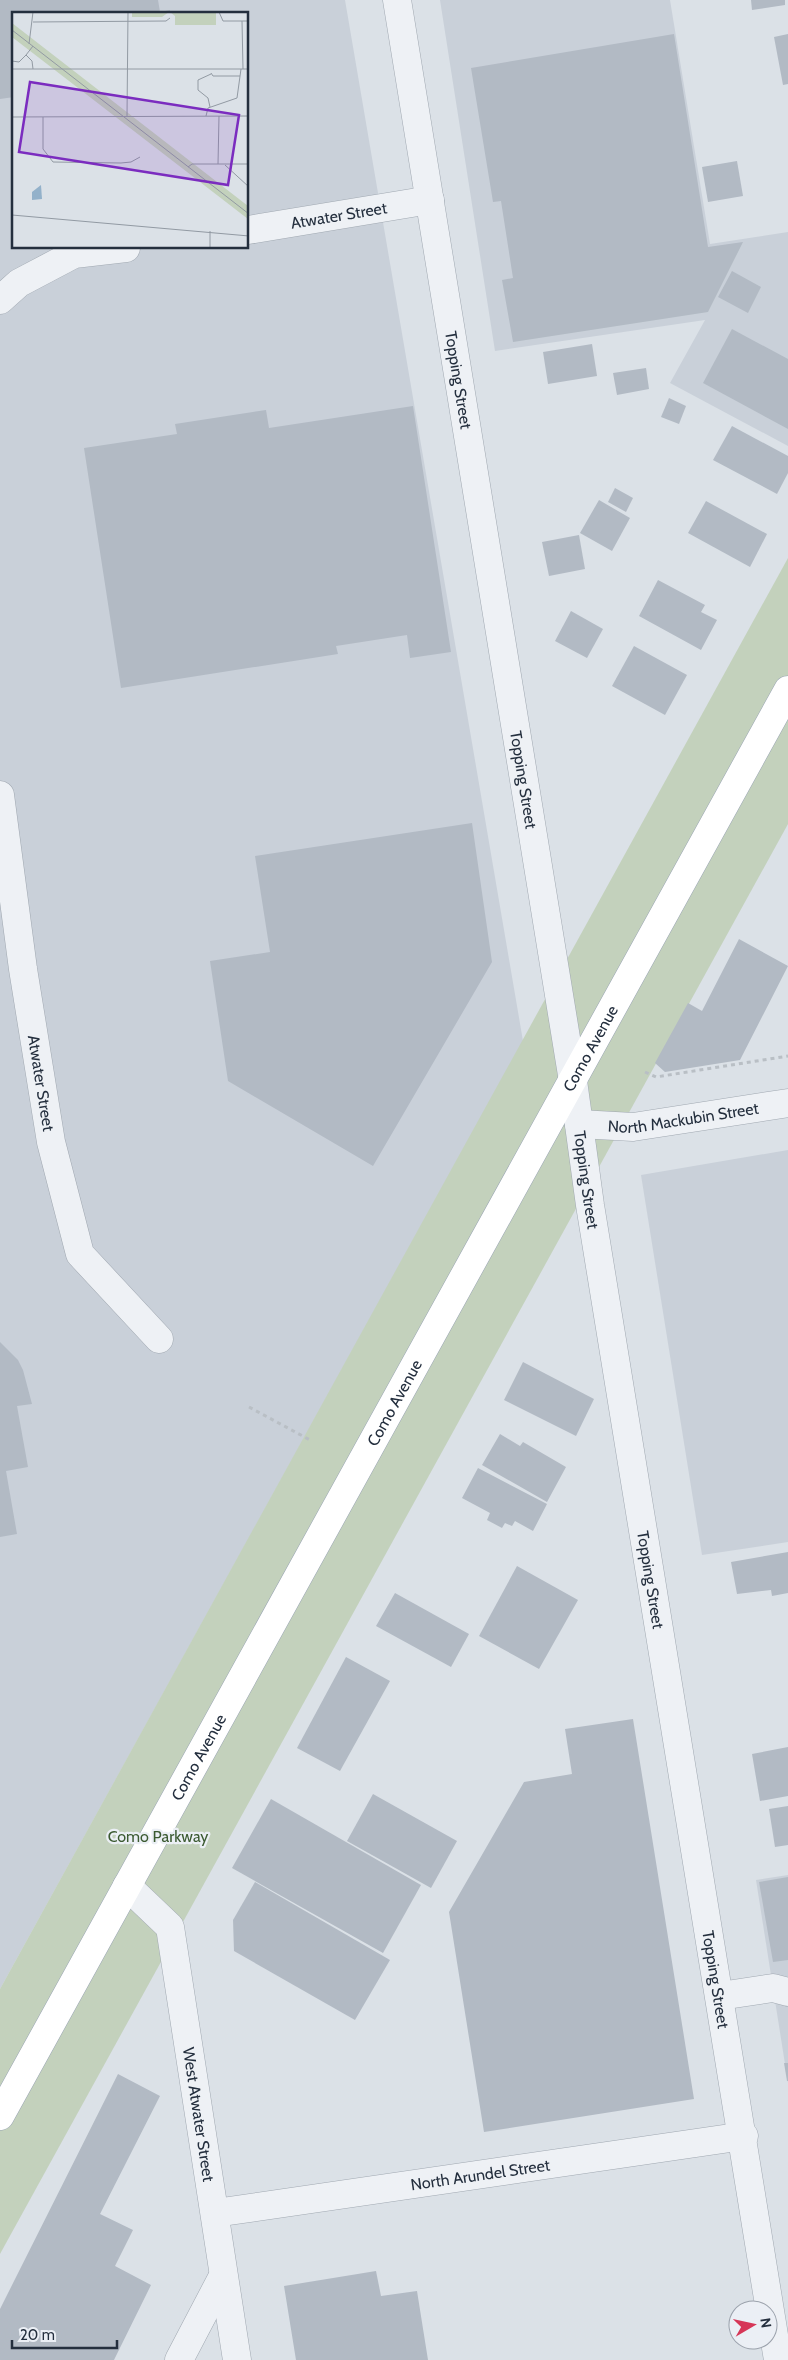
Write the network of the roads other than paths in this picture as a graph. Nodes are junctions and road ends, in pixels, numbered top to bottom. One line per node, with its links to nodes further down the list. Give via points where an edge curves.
1 (397, 0): 2 (street, Topping Street)
2 (430, 200): 3 (street, Atwater Street); 8 (street, Topping Street)
3 (249, 230)
4 (117, 249): 5 (street, via 74,254 19,283)
5 (0, 300)
6 (788, 690): 8 (main road, Como Avenue)
7 (0, 795): 11 (street, Atwater Street, via 52,1142 80,1254)
8 (573, 1081): 10 (street, Topping Street); 12 (main road, Como Avenue)
9 (788, 1103): 10 (street, North Mackubin Street, via 634,1127)
10 (579, 1124): 14 (street, Topping Street)
11 (158, 1339)
12 (127, 1886): 15 (main road, Como Avenue); 17 (street, West Atwater Street, via 170,1927)
13 (788, 1992): 14 (street, via 773,1988)
14 (720, 1996): 16 (street, Topping Street)
15 (0, 2116)
16 (744, 2136): 17 (street, North Arundel Street); 21 (street, Topping Street)
17 (215, 2213): 18 (street, West Atwater Street)
18 (223, 2276): 19 (street); 20 (street, West Atwater Street)
19 (179, 2360)
20 (237, 2360)
21 (778, 2360)

